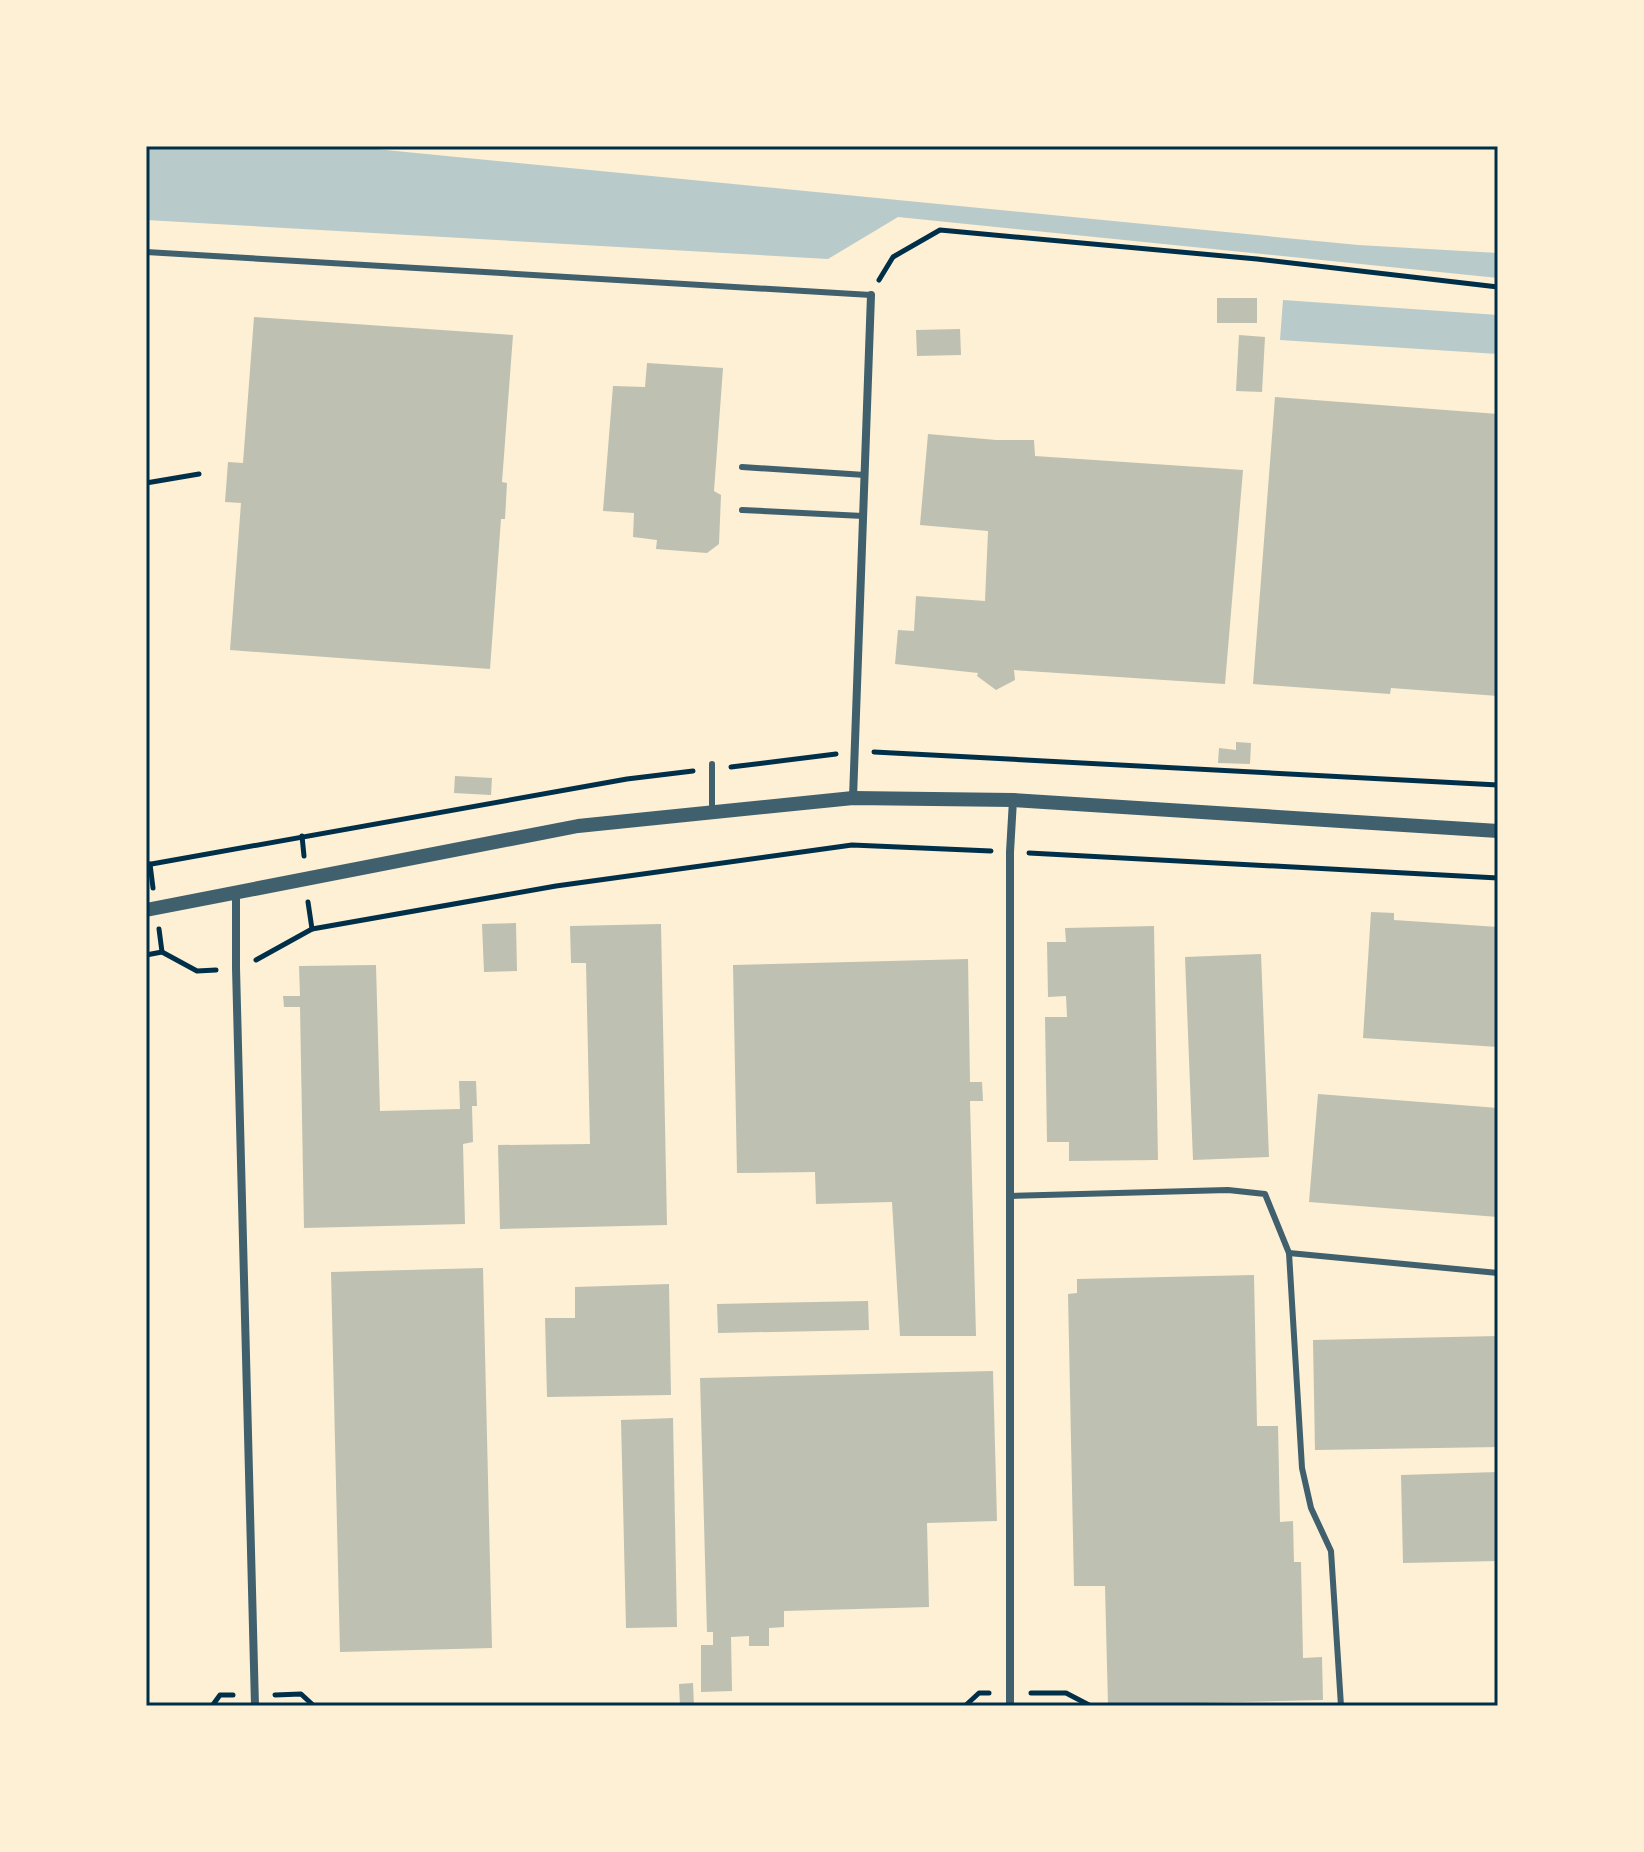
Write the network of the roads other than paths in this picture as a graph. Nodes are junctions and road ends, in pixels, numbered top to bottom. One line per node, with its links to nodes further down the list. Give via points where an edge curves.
1 (146, 252): 2 (lane)
2 (871, 295): 4 (street)
3 (742, 467): 4 (lane)
4 (865, 475): 6 (street)
5 (742, 510): 6 (lane)
6 (863, 516): 8 (street)
7 (712, 764): 10 (lane)
8 (853, 798): 9 (street); 10 (street)
9 (1013, 800): 11 (street); 14 (street)
10 (712, 813): 12 (street, via 578,826)
11 (1498, 831)
12 (236, 893): 13 (street); 17 (street)
13 (146, 910)
14 (1010, 1196): 15 (lane, via 1228,1190 1265,1194); 18 (street)
15 (1289, 1253): 16 (lane); 19 (lane, via 1302,1468 1311,1508 1331,1551)
16 (1498, 1273)
17 (255, 1706)
18 (1010, 1706)
19 (1341, 1706)

